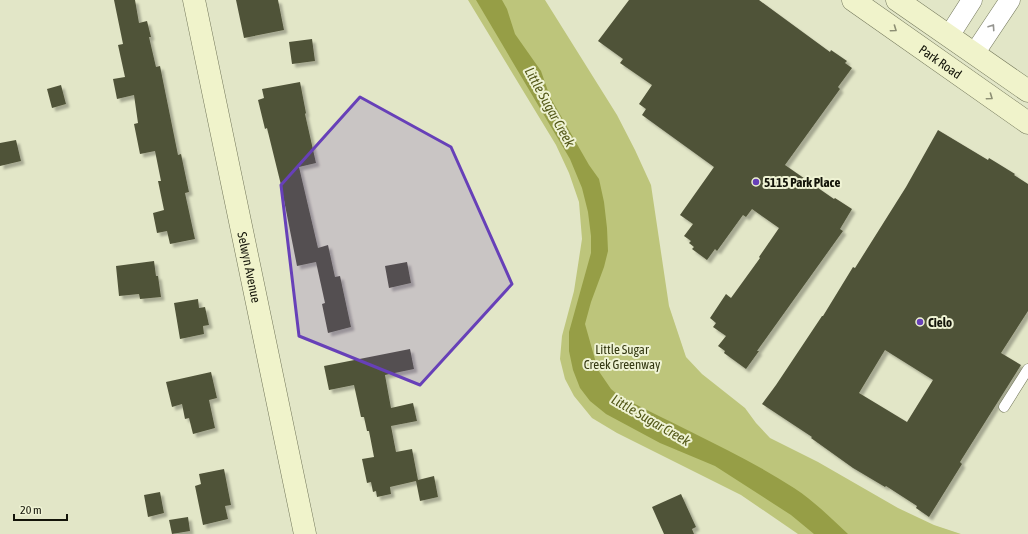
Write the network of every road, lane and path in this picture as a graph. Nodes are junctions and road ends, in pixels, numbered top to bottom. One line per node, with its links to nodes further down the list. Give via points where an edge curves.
1 (194, 0): 14 (street, Selwyn Avenue)
2 (853, 0): 8 (street, Park Road, one-way to 8)
3 (897, 0): 6 (street, Park Road)
4 (972, 0): 6 (street)
5 (1010, 0): 7 (street, one-way to 5)
6 (949, 36): 7 (street, Park Road); 8 (lane)
7 (974, 54): 9 (lane); 10 (street, Park Road)
8 (935, 58): 9 (street, Park Road)
9 (958, 74): 11 (street, Park Road, one-way to 11)
10 (1028, 91)
11 (1028, 123)
12 (1028, 369): 13 (lane)
13 (1004, 407)
14 (305, 534)

